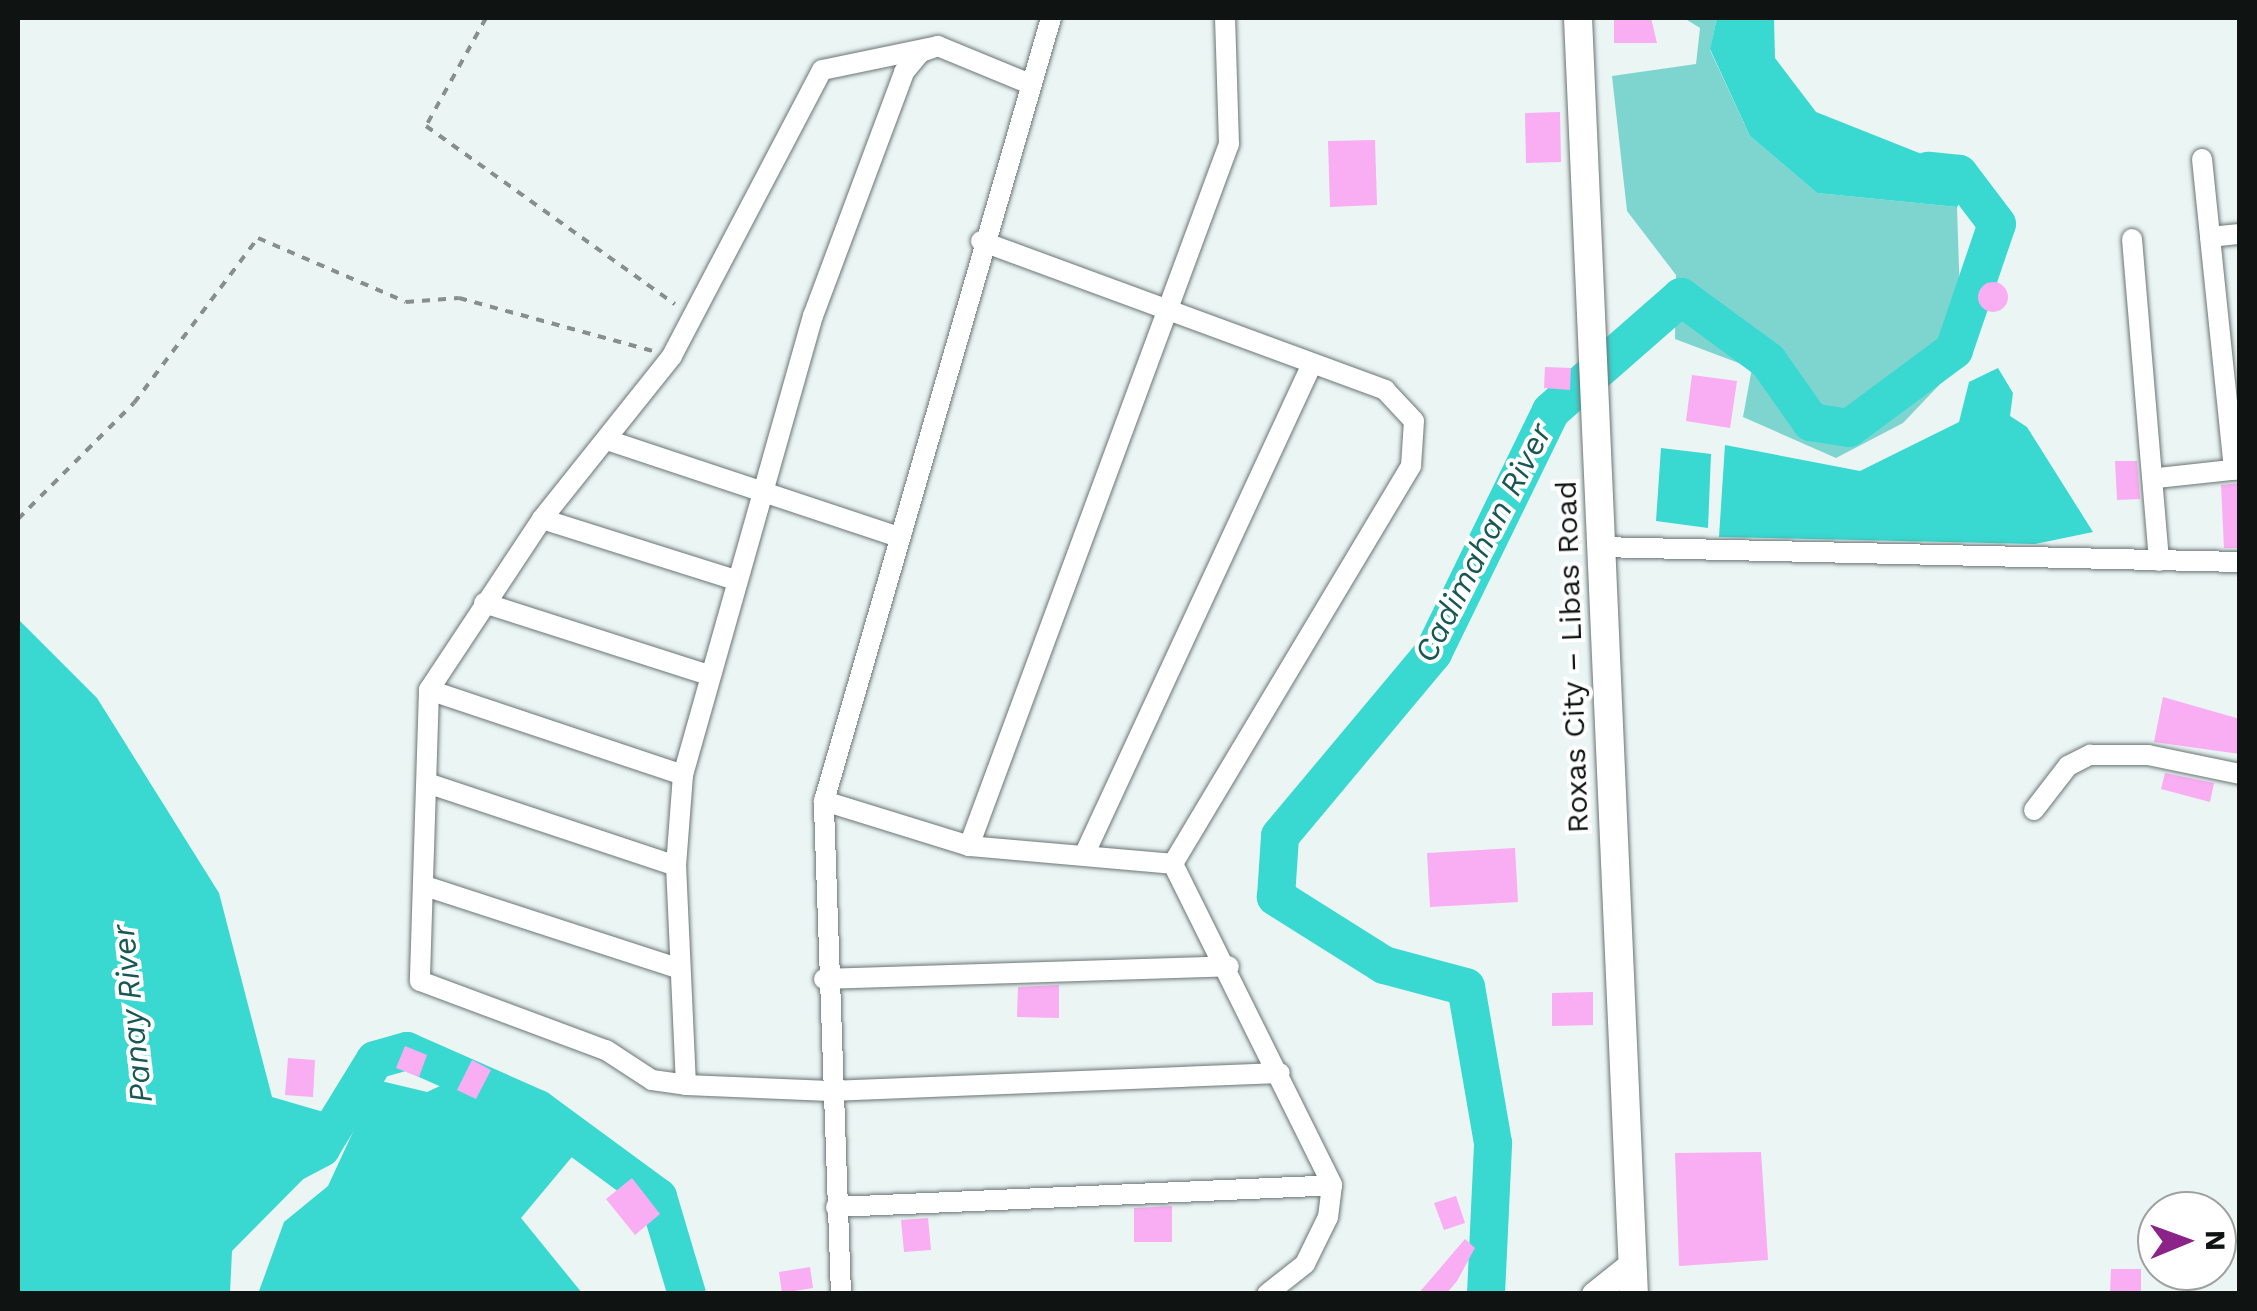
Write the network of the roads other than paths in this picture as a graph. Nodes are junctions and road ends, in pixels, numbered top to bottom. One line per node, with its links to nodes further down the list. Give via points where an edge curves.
1 (1052, 18): 5 (street)
2 (1225, 18): 11 (street, via 1228,144)
3 (1578, 18): 19 (main road, Roxas City – Libas Road)
4 (938, 46): 5 (street); 13 (street, via 822,70 672,356); 16 (street, via 904,72 813,316)
5 (1030, 84): 10 (street)
6 (2202, 158): 8 (street)
7 (2240, 234): 8 (street)
8 (2210, 237): 14 (street)
9 (2132, 239): 15 (street)
10 (982, 241): 11 (street); 18 (street)
11 (1168, 313): 12 (street); 31 (street)
12 (1312, 364): 32 (street); 33 (street, via 1385,390 1414,421 1411,466)
13 (607, 440): 16 (street); 17 (street)
14 (2237, 469): 15 (street)
15 (2157, 478): 20 (street)
16 (763, 491): 18 (street); 22 (street)
17 (542, 519): 22 (street); 23 (street)
18 (896, 536): 29 (street)
19 (1599, 547): 20 (street); 44 (main road, Roxas City – Libas Road)
20 (2159, 561): 21 (street)
21 (2240, 562)
22 (736, 580): 24 (street)
23 (484, 603): 24 (street); 25 (street)
24 (708, 675): 27 (street)
25 (429, 690): 27 (street); 28 (street)
26 (2240, 774): 30 (street, via 2148,755 2090,755 2068,766)
27 (683, 776): 34 (street)
28 (428, 782): 34 (street); 35 (street)
29 (824, 801): 31 (street); 38 (street)
30 (2034, 810)
31 (969, 846): 32 (street)
32 (1086, 851): 33 (street)
33 (1173, 864): 36 (street)
34 (676, 866): 37 (street)
35 (425, 886): 37 (street); 40 (street, via 420,981 606,1050 652,1080)
36 (1229, 966): 38 (street); 39 (street)
37 (678, 968): 40 (street)
38 (824, 980): 41 (street)
39 (1280, 1073): 41 (street); 42 (street)
40 (686, 1085): 41 (street)
41 (830, 1091): 43 (street)
42 (1332, 1185): 43 (street); 46 (street, via 1328,1217 1304,1264)
43 (836, 1207): 45 (street)
44 (1632, 1263): 47 (street); 48 (main road, Roxas City – Libas Road)
45 (841, 1294)
46 (1267, 1294)
47 (1594, 1294)
48 (1634, 1294)

